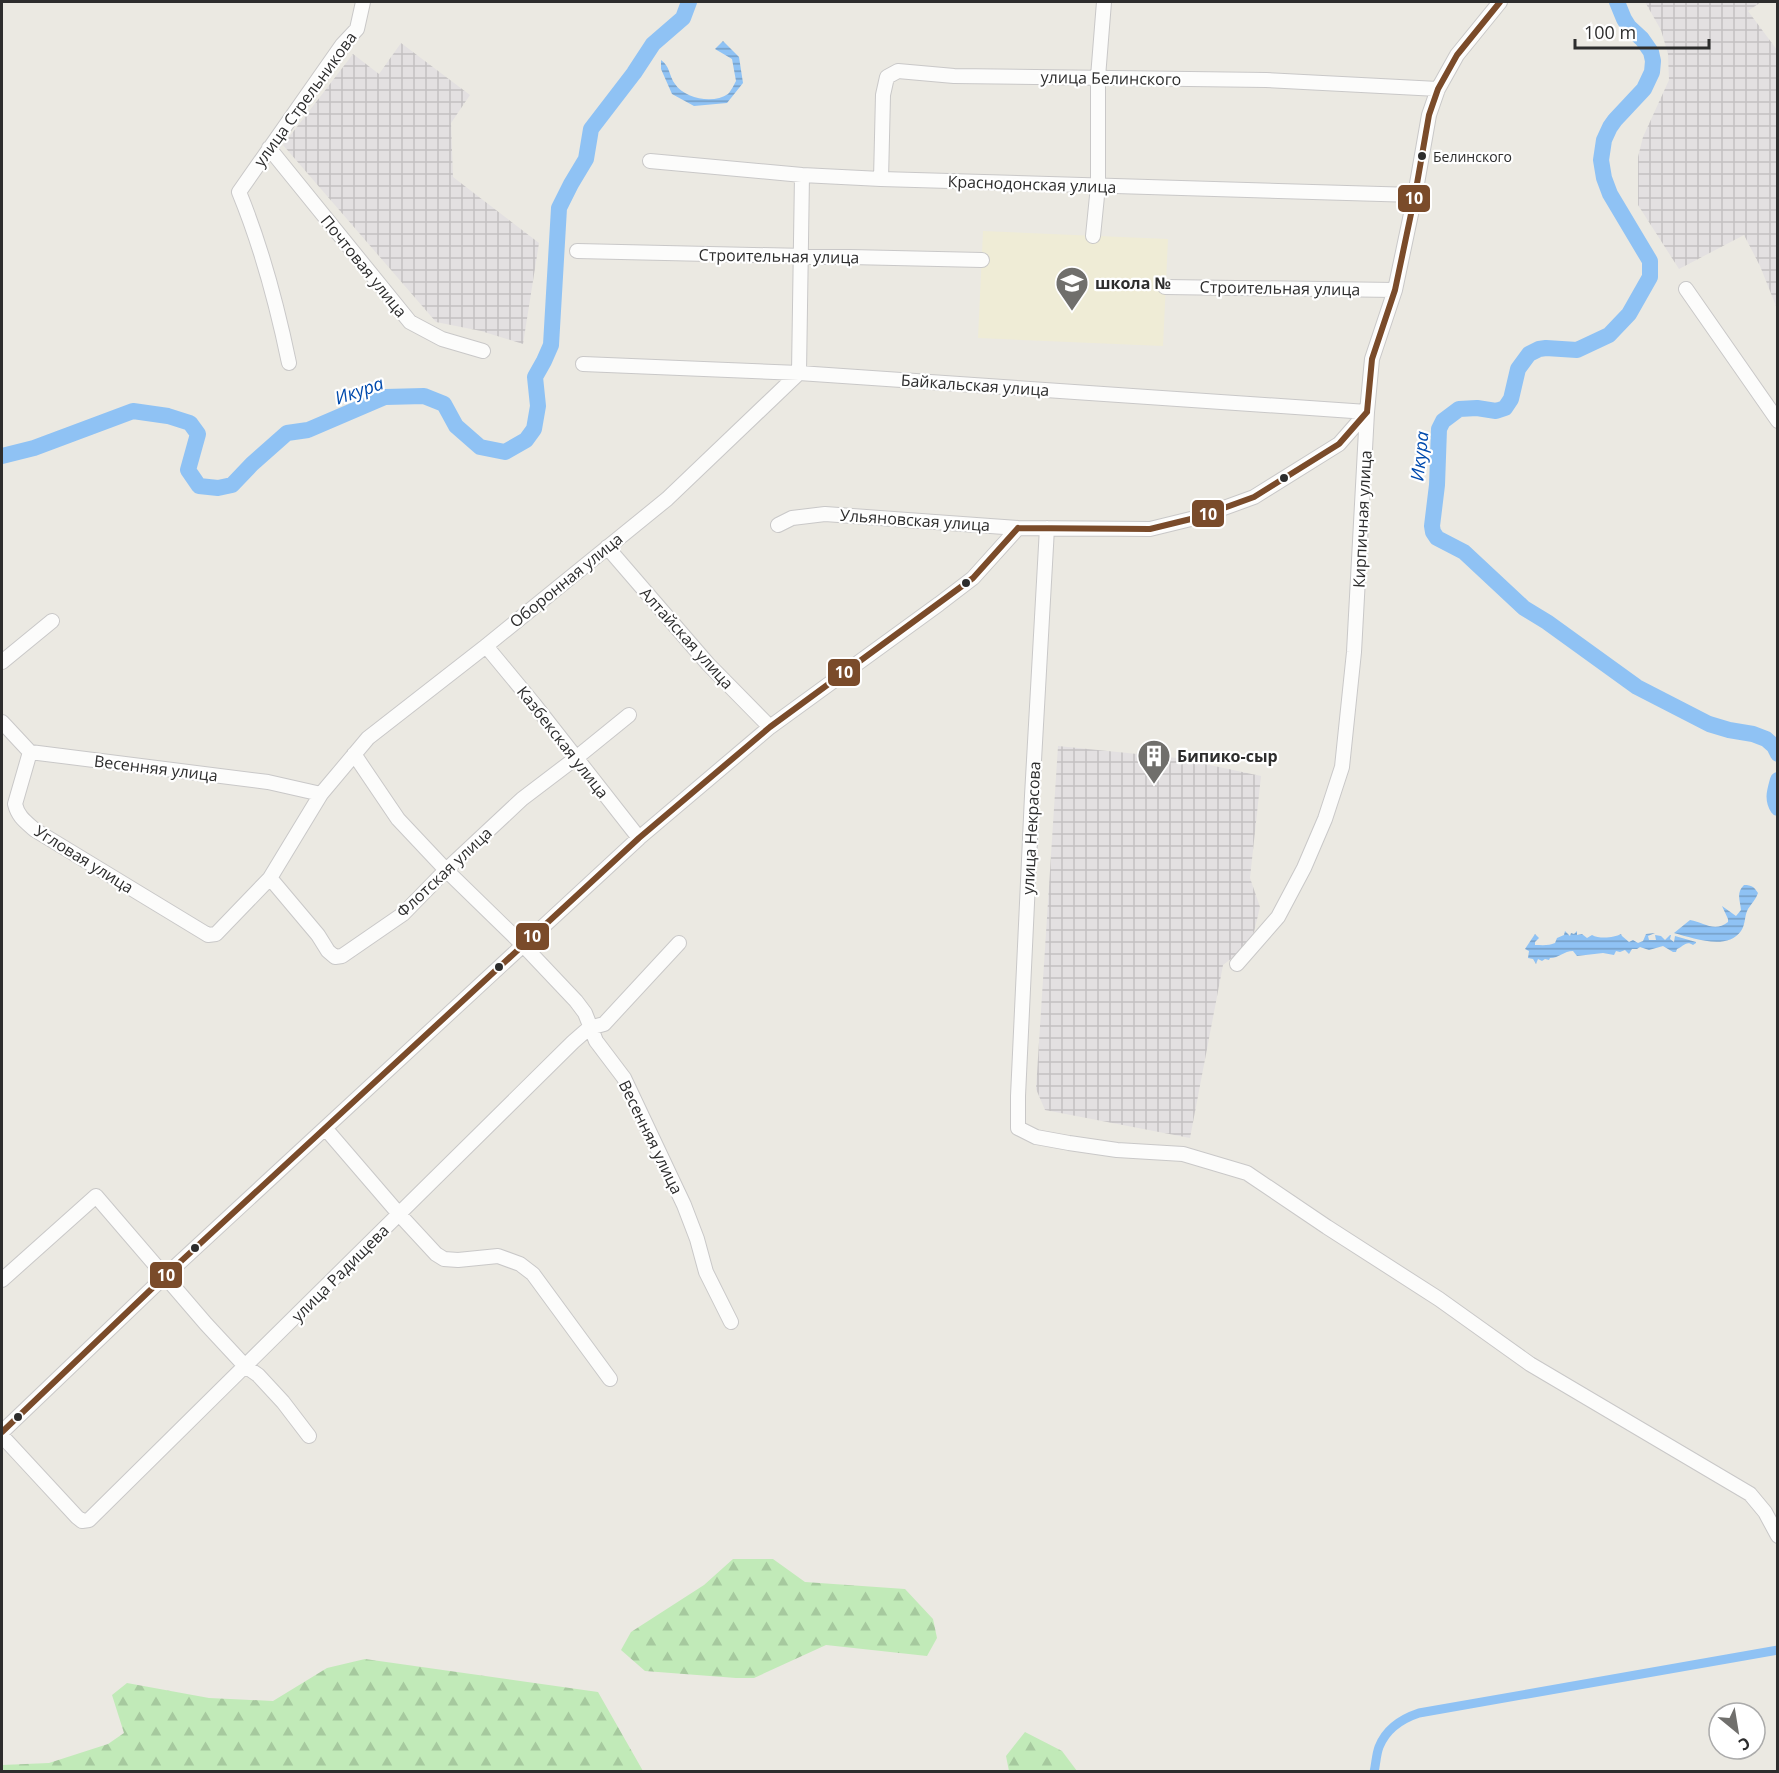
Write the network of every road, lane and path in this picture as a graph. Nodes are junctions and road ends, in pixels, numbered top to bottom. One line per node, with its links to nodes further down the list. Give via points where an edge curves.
1 (363, 2): 6 (street, улица Стрельникова, via 357,29)
2 (1104, 2): 4 (street)
3 (1500, 2): 5 (street, Кирпичная улица, via 1457,55)
4 (1098, 77): 5 (street, улица Белинского, via 1266,80); 9 (street, улица Белинского, via 954,76 897,71 887,77 883,95); 10 (street)
5 (1438, 90): 11 (street, Кирпичная улица, via 1429,115)
6 (269, 148): 19 (street, Почтовая улица, via 410,322 442,339); 20 (street, улица Стрельникова, via 239,192 256,234)
7 (650, 161): 8 (street, Краснодонская улица)
8 (802, 175): 9 (street, Краснодонская улица); 14 (street)
9 (881, 179): 10 (street, Краснодонская улица)
10 (1098, 186): 11 (street, Краснодонская улица); 12 (street)
11 (1415, 195): 18 (street, Кирпичная улица)
12 (1093, 236)
13 (577, 250): 14 (street, Строительная улица)
14 (801, 256): 15 (street, Строительная улица); 22 (street)
15 (982, 261)
16 (1166, 287): 18 (street, Строительная улица)
17 (1686, 289): 24 (street)
18 (1395, 290): 23 (street, Кирпичная улица, via 1372,359)
19 (483, 351)
20 (289, 363)
21 (583, 364): 22 (street, Байкальская улица)
22 (799, 373): 23 (street, Байкальская улица); 28 (street, Оборонная улица, via 667,499)
23 (1367, 412): 27 (street, Ульяновская улица, via 1339,444 1254,496 1199,517 1150,529); 45 (street, Кирпичная улица, via 1354,652 1342,766 1304,868 1278,917)
24 (1778, 422)
25 (778, 525): 26 (street, Ульяновская улица, via 792,518 825,514)
26 (1018, 528): 27 (street, Ульяновская улица); 34 (street, via 973,578)
27 (1047, 528): 56 (street, улица Некрасова, via 1018,1128 1036,1137 1069,1143 1184,1154 1247,1173 1530,1364 1750,1494)
28 (607, 547): 30 (street, Оборонная улица); 34 (street, Алтайская улица, via 708,664)
29 (52, 621): 31 (street)
30 (486, 646): 36 (street, Оборонная улица, via 368,738); 37 (street, Казбекская улица)
31 (2, 662)
32 (628, 715): 37 (street, Флотская улица)
33 (2, 722): 35 (street)
34 (770, 727): 39 (street)
35 (30, 752): 38 (street, Весенняя улица, via 268,782); 42 (street, Угловая улица, via 15,804 22,819)
36 (354, 754): 38 (street, Оборонная улица); 40 (street, Весенняя улица, via 398,819)
37 (576, 758): 39 (street, Казбекская улица); 40 (street, Флотская улица, via 522,798)
38 (321, 794): 41 (street, Оборонная улица)
39 (639, 838): 44 (street)
40 (446, 870): 41 (street, Флотская улица, via 403,914 342,956 334,957); 44 (street, Весенняя улица)
41 (270, 878): 42 (street, Оборонная улица, via 216,934)
42 (208, 935)
43 (680, 943): 46 (street, улица Радищева, via 604,1024)
44 (523, 945): 46 (street, Весенняя улица, via 576,1000); 47 (street)
45 (1237, 964)
46 (589, 1028): 48 (street, улица Радищева); 51 (street, Весенняя улица, via 624,1078 684,1205 706,1272)
47 (325, 1128): 48 (street); 49 (street)
48 (399, 1214): 52 (street, улица Радищева); 53 (street, via 444,1259 498,1256 533,1274)
49 (165, 1276): 50 (street, via 96,1196); 52 (street); 54 (street)
50 (2, 1280)
51 (731, 1322)
52 (245, 1366): 54 (street, улица Радищева, via 89,1520 77,1517); 55 (street, via 283,1402)
53 (610, 1380)
54 (2, 1434)
55 (309, 1436)
56 (1778, 1536)

